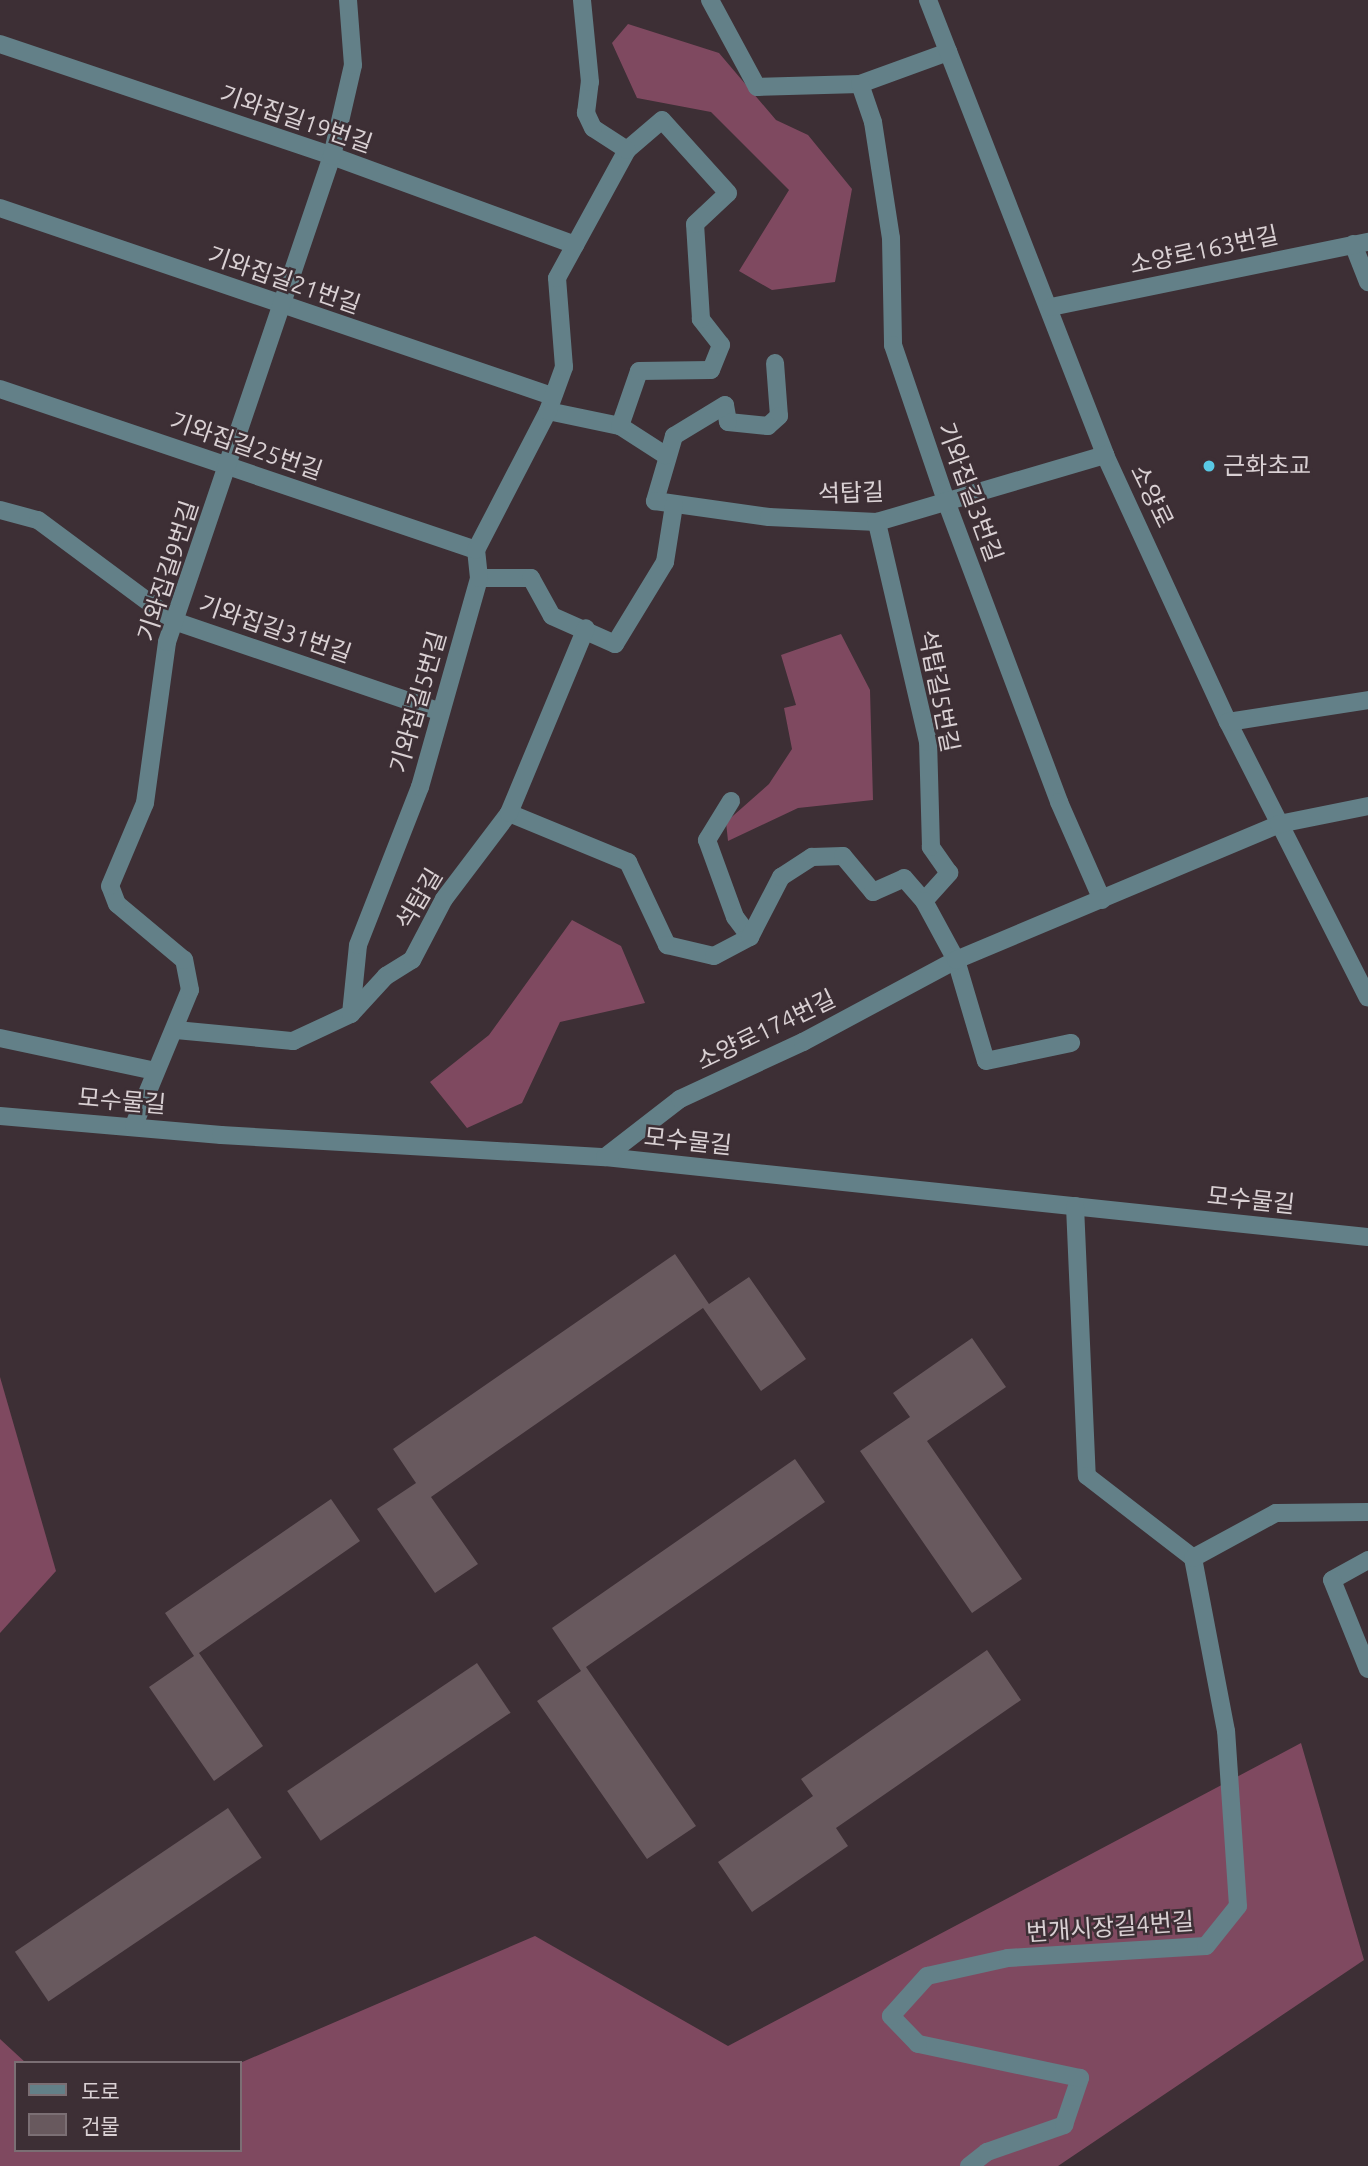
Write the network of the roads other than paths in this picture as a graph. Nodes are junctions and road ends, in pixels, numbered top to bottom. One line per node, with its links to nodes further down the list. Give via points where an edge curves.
1 (348, 0): 9 (street, 기와집길9번길, via 353,65)
2 (582, 0): 8 (street, via 590,82 586,113 593,128)
3 (710, 0): 7 (street, via 757,86)
4 (928, 0): 6 (street, 소양로)
5 (0, 44): 9 (street, 기와집길19번길)
6 (948, 52): 7 (street); 15 (street, 소양로)
7 (860, 84): 23 (street, 기와집길3번길, via 873,122 891,238 893,345)
8 (627, 150): 12 (street); 19 (street, via 662,120 728,193 695,224 701,319 720,345 710,370 639,371)
9 (332, 156): 12 (street, 기와집길19번길); 14 (street, 기와집길9번길)
10 (0, 208): 14 (street, 기와집길21번길)
11 (1360, 243): 13 (street); 15 (street, 소양로163번길)
12 (575, 244): 18 (street, via 557,278 565,367)
13 (1368, 282)
14 (284, 306): 18 (street, 기와집길21번길); 22 (street, 기와집길9번길)
15 (1051, 307): 21 (street, 소양로)
16 (775, 363): 20 (street, via 779,416 768,426 729,422 725,405 674,436)
17 (0, 389): 22 (street, 기와집길25번길)
18 (550, 404): 19 (street); 27 (street)
19 (620, 426): 20 (street)
20 (665, 455): 24 (street, via 655,501)
21 (1105, 455): 23 (street, 석탑길); 33 (street, 소양로)
22 (228, 465): 27 (street, 기와집길25번길); 29 (street, 기와집길9번길)
23 (946, 501): 26 (street, 석탑길); 38 (street, 기와집길3번길, via 1059,802)
24 (674, 505): 26 (street, 석탑길, via 769,517); 30 (street, via 665,562 615,644)
25 (0, 510): 29 (street, 기와집길31번길, via 38,520)
26 (877, 522): 39 (street, 석탑길5번길, via 928,743 931,847 948,873)
27 (476, 550): 28 (street, 기와집길5번길)
28 (479, 578): 30 (street, via 531,579 552,616); 32 (street, 기와집길5번길)
29 (174, 621): 32 (street, 기와집길31번길); 45 (street, 기와집길9번길, via 145,803 110,886 117,904 184,960 190,990)
30 (586, 628): 36 (street, 석탑길)
31 (1368, 700): 33 (street)
32 (438, 711): 44 (street, 기와집길5번길, via 420,787 358,945)
33 (1228, 722): 37 (street, 소양로)
34 (731, 801): 40 (street, via 707,840 735,917)
35 (1368, 806): 37 (street, 소양로174번길)
36 (509, 813): 40 (street, via 628,862 667,945 714,956); 44 (street, 석탑길, via 444,899 412,960 386,976)
37 (1279, 824): 38 (street, 소양로174번길); 42 (street, 소양로)
38 (1102, 900): 41 (street, 소양로174번길)
39 (924, 901): 40 (street, via 904,878 873,892 843,856 811,857 781,877); 41 (street)
40 (750, 937)
41 (956, 960): 47 (street, via 986,1061); 51 (street, 소양로174번길, via 803,1042 680,1099)
42 (1361, 970): 43 (street, 소양로)
43 (1368, 998)
44 (351, 1014): 45 (street, 석탑길, via 292,1041)
45 (176, 1030): 48 (street, 기와집길9번길)
46 (0, 1038): 48 (street)
47 (1070, 1043)
48 (155, 1072): 50 (street, 기와집길9번길)
49 (0, 1116): 50 (street, 모수물길)
50 (134, 1125): 51 (street, 모수물길, via 221,1135)
51 (605, 1157): 52 (street, 모수물길)
52 (1074, 1206): 53 (street, 모수물길); 55 (street, via 1087,1476)
53 (1368, 1237)
54 (1368, 1512): 55 (street, via 1276,1513)
55 (1193, 1558): 58 (street, 번개시장길4번길, via 1226,1731 1238,1906 1206,1946 1008,1958 927,1976 891,2016 918,2044 1080,2078 1064,2125 987,2152)
56 (1368, 1560): 57 (street, via 1332,1580)
57 (1368, 1669)
58 (969, 2166)

